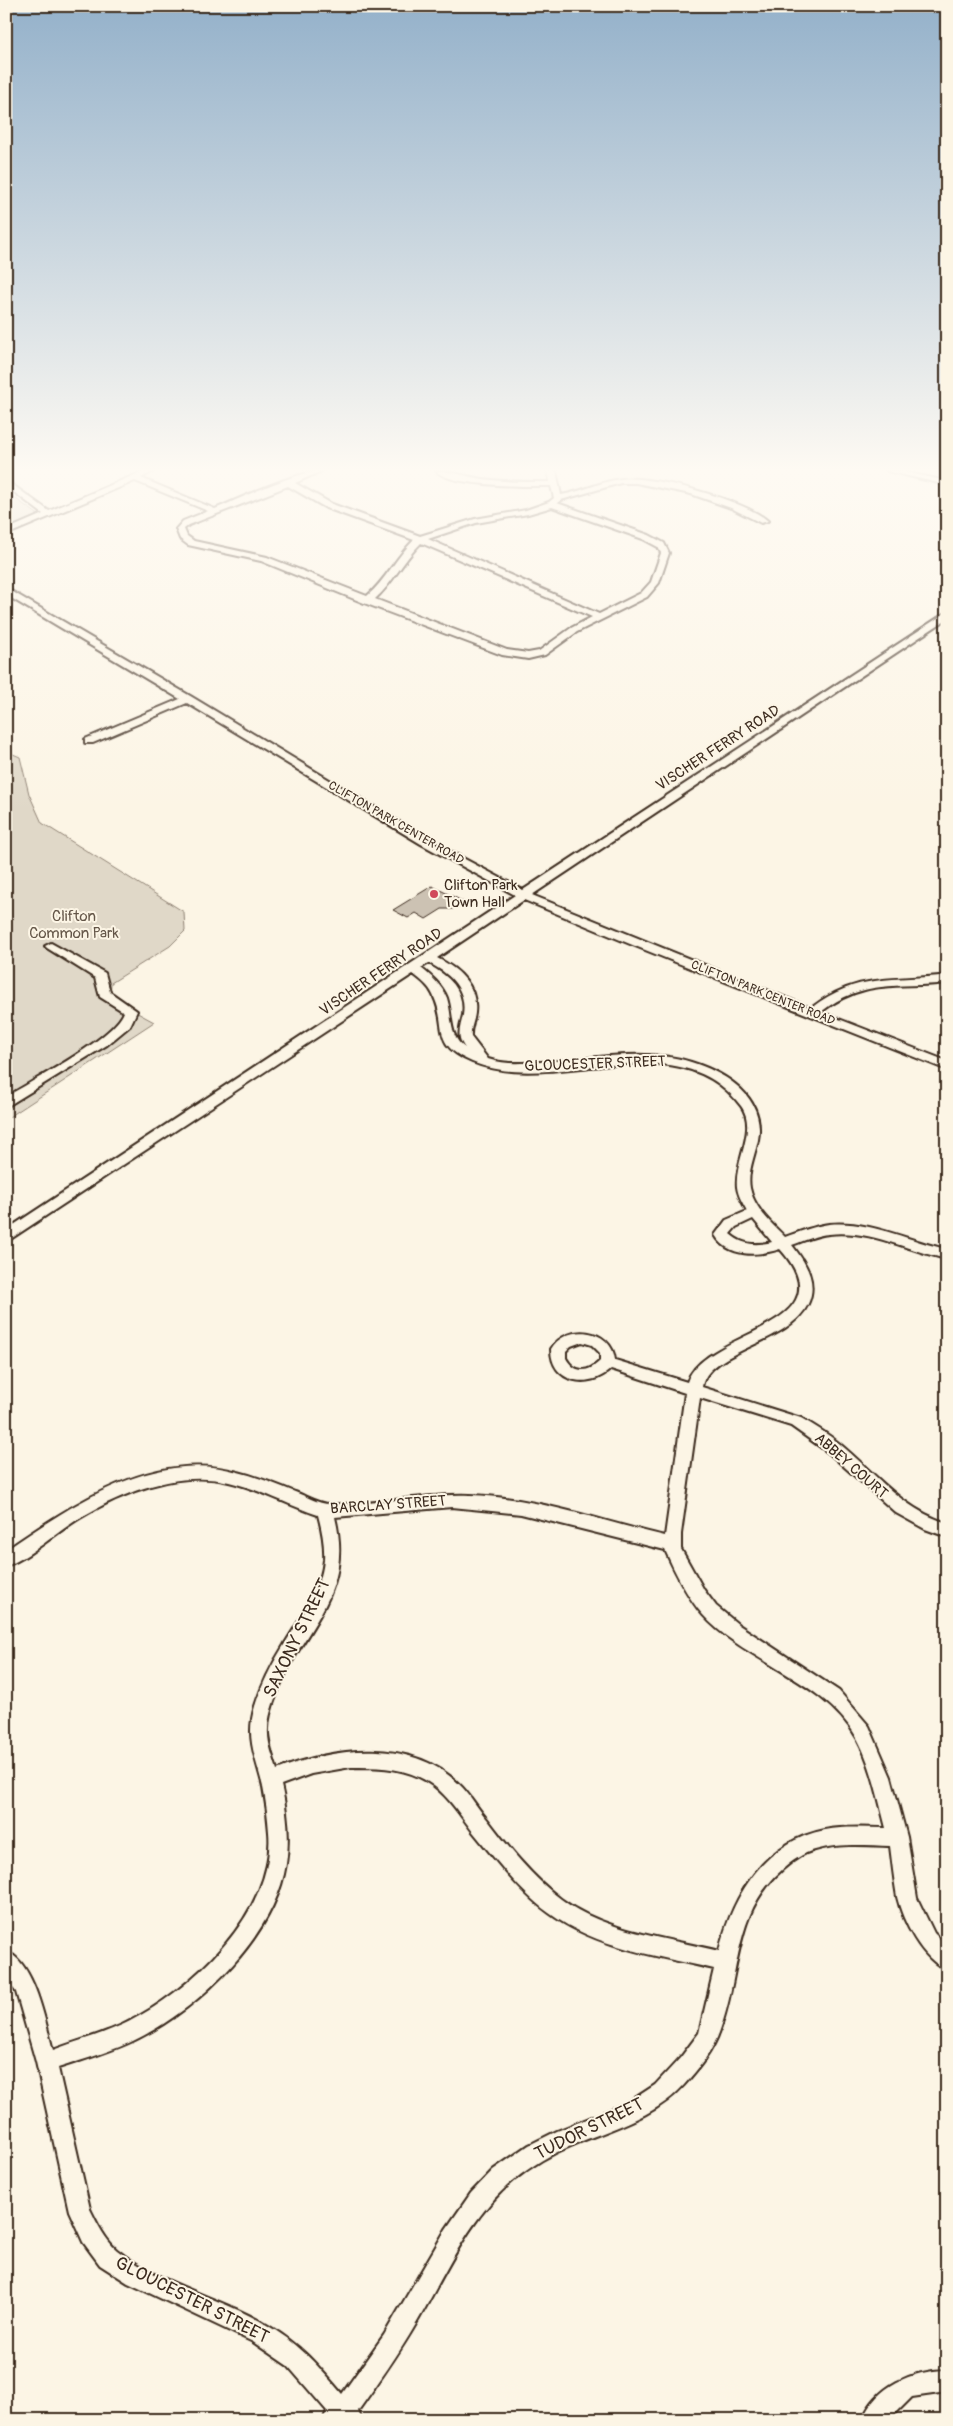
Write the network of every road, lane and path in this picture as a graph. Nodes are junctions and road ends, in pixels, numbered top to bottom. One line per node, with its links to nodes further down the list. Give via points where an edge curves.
1 (326, 584): 6 (street)
2 (384, 584): 6 (street)
3 (523, 584): 8 (street)
4 (654, 584): 8 (street, via 644,595)
5 (6, 591): 9 (street, CLIFTON PARK CENTER ROAD)
6 (367, 601): 8 (street, via 505,653 528,656 542,653)
7 (947, 615): 11 (street, VISCHER FERRY ROAD)
8 (599, 617)
9 (189, 699): 10 (street); 11 (street, CLIFTON PARK CENTER ROAD, via 418,837)
10 (89, 741)
11 (523, 895): 13 (street, VISCHER FERRY ROAD); 16 (street, CLIFTON PARK CENTER ROAD)
12 (51, 946): 19 (street, via 101,976 104,994 131,1012 130,1017 103,1042)
13 (428, 958): 14 (street, VISCHER FERRY ROAD); 17 (street, via 455,972 460,979 469,999 465,1037)
14 (414, 969): 17 (street, GLOUCESTER STREET, via 437,990 444,1026 452,1044); 21 (street, VISCHER FERRY ROAD)
15 (947, 979): 16 (street, via 857,988 840,993)
16 (813, 1012): 18 (street, CLIFTON PARK CENTER ROAD)
17 (486, 1062): 20 (street, GLOUCESTER STREET, via 511,1068 662,1060 712,1073 735,1090 751,1114 753,1132 745,1163 744,1186)
18 (947, 1066)
19 (6, 1103)
20 (755, 1213): 22 (street, GLOUCESTER STREET); 22 (street, via 724,1228 722,1235 727,1242 734,1247 754,1250)
21 (6, 1237)
22 (782, 1242): 23 (street, via 839,1228); 25 (street, GLOUCESTER STREET, via 804,1273 806,1282 800,1307 780,1326 713,1359 700,1370)
23 (947, 1254)
24 (608, 1363): 25 (street, ABBEY COURT)
25 (694, 1389): 27 (street, ABBEY COURT, via 796,1422 821,1437 894,1503 914,1517); 28 (street, GLOUCESTER STREET, via 680,1474)
26 (325, 1510): 28 (street, BARCLAY STREET, via 440,1500 472,1501 584,1522); 29 (street, BARCLAY STREET, via 228,1476 195,1474 165,1477 141,1481 103,1495); 30 (street, SAXONY STREET, via 333,1545 330,1571 309,1621 268,1692 259,1723 262,1752)
27 (947, 1530)
28 (673, 1545): 31 (street, GLOUCESTER STREET, via 698,1595 710,1610 733,1630 833,1696 863,1732 882,1777)
29 (6, 1559)
30 (271, 1780): 34 (street, via 316,1764 349,1759 377,1759 426,1772 450,1788 502,1853 557,1907 585,1924); 35 (street, SAXONY STREET, via 279,1835 278,1859 269,1889 250,1927 221,1966 182,2000 132,2031)
31 (898, 1837): 33 (street, GLOUCESTER STREET, via 907,1898 927,1940); 34 (street, TUDOR STREET, via 838,1837 805,1844 785,1855 757,1882 739,1917)
32 (6, 1960): 35 (street, GLOUCESTER STREET, via 25,1987)
33 (947, 1960)
34 (725, 1962): 37 (street, TUDOR STREET, via 710,2032 694,2058 671,2084 633,2112 563,2138 517,2165 492,2185 451,2242 397,2335)
35 (46, 2062): 37 (street, GLOUCESTER STREET, via 80,2211 91,2234 108,2257 136,2275 261,2334 296,2358)
36 (947, 2381): 38 (street, via 922,2381 893,2395)
37 (343, 2417)
38 (874, 2420)

